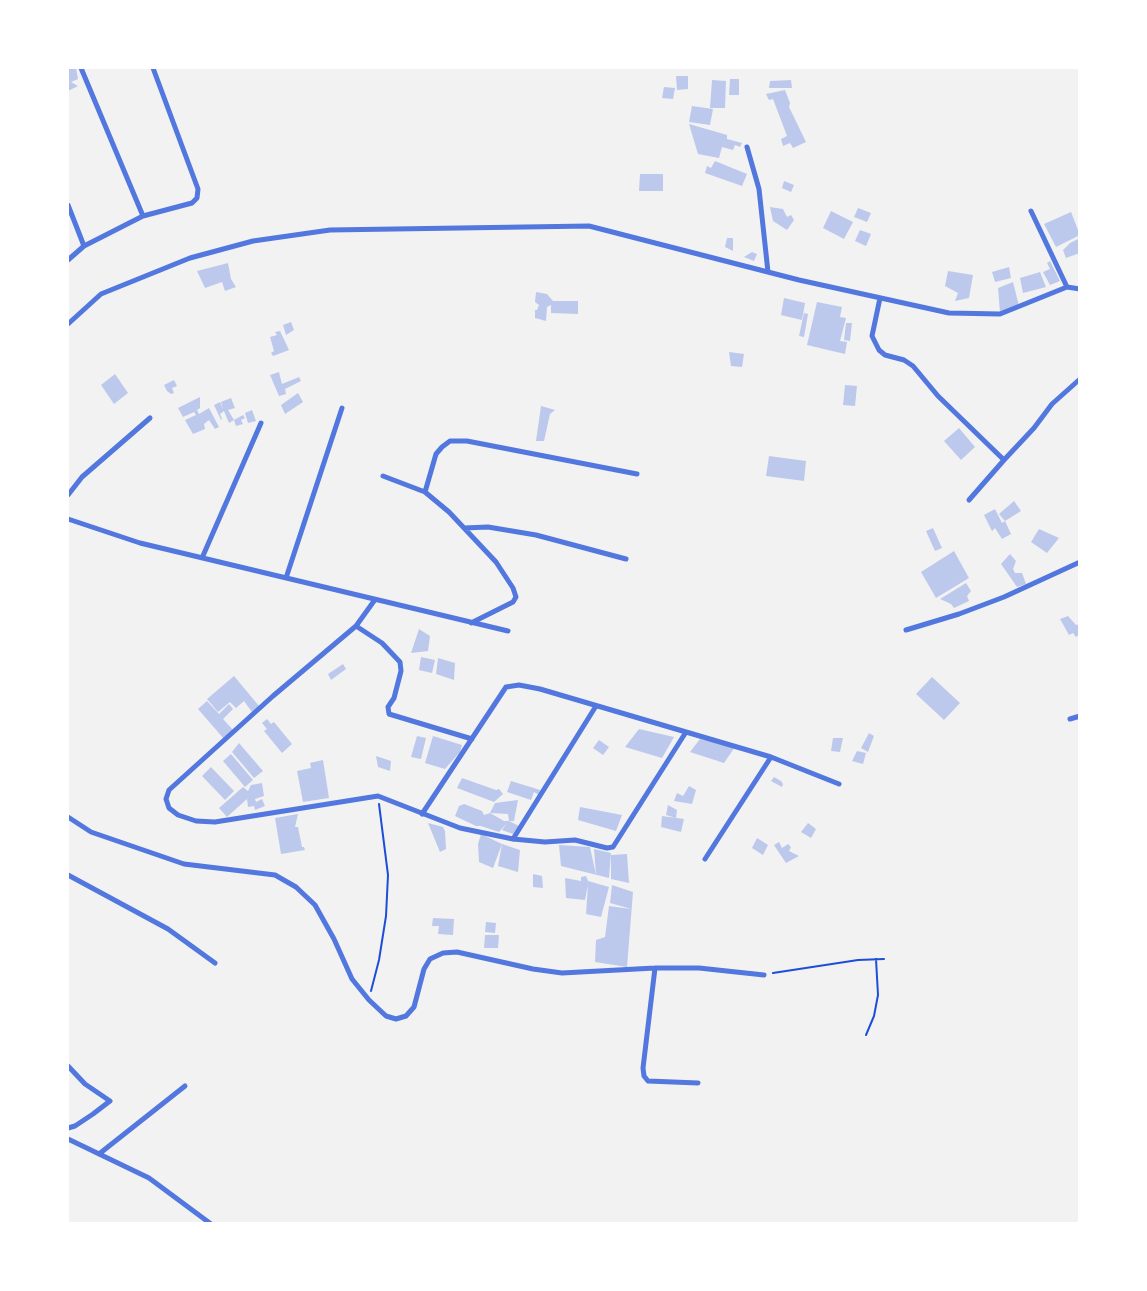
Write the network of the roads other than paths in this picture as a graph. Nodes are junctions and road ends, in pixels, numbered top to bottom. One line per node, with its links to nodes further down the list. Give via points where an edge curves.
1 (81, 68): 6 (street)
2 (153, 68): 6 (street, via 198,195 192,202)
3 (747, 147): 9 (street, via 759,189)
4 (68, 205): 7 (street)
5 (1031, 211): 10 (street)
6 (143, 216): 7 (street)
7 (84, 246): 8 (street)
8 (68, 260)
9 (768, 272): 12 (street); 13 (street, via 590,226 330,230 253,241 190,258 101,294)
10 (1067, 288): 11 (street); 12 (street, via 1000,314 949,313)
11 (1080, 289)
12 (880, 298): 18 (street, via 872,336 879,350 913,366)
13 (68, 324)
14 (1080, 378): 18 (street)
15 (342, 408): 29 (street)
16 (150, 418): 22 (street, via 82,477)
17 (261, 423): 26 (street)
18 (1004, 460): 23 (street)
19 (637, 474): 21 (street, via 450,441 436,454)
20 (382, 476): 21 (street)
21 (425, 492): 25 (street)
22 (68, 495)
23 (969, 500)
24 (68, 519): 26 (street)
25 (464, 528): 27 (street, via 488,527 536,535); 31 (street, via 496,562 516,597)
26 (202, 558): 29 (street)
27 (626, 559)
28 (1080, 562): 33 (street, via 1004,597)
29 (286, 578): 30 (street)
30 (374, 601): 31 (street); 32 (street)
31 (471, 623): 34 (street)
32 (356, 626): 39 (street, via 382,643 400,662 389,714); 42 (street, via 169,790 169,808 196,821 215,822 378,796)
33 (906, 630)
34 (508, 632)
35 (596, 706): 38 (street); 39 (street, via 519,685 506,687); 44 (street)
36 (1080, 716): 37 (street)
37 (1070, 719)
38 (686, 732): 40 (street); 44 (street, via 613,847 575,840)
39 (472, 739): 42 (street)
40 (771, 757): 41 (street); 45 (street)
41 (838, 784)
42 (422, 814): 44 (street, via 460,828)
43 (68, 817): 48 (street, via 90,832 184,864 275,876 296,887 315,905 352,979 386,1016 396,1019 406,1016 414,1007 430,959 443,954 457,952 562,973)
44 (513, 839)
45 (705, 859)
46 (68, 875): 47 (street, via 168,929)
47 (215, 963)
48 (655, 968): 49 (street); 51 (street, via 644,1076 648,1081)
49 (764, 975)
50 (68, 1066): 53 (street, via 110,1101)
51 (698, 1083)
52 (185, 1086): 55 (street)
53 (68, 1128)
54 (68, 1139): 55 (street)
55 (99, 1154): 56 (street, via 149,1178)
56 (211, 1224)

